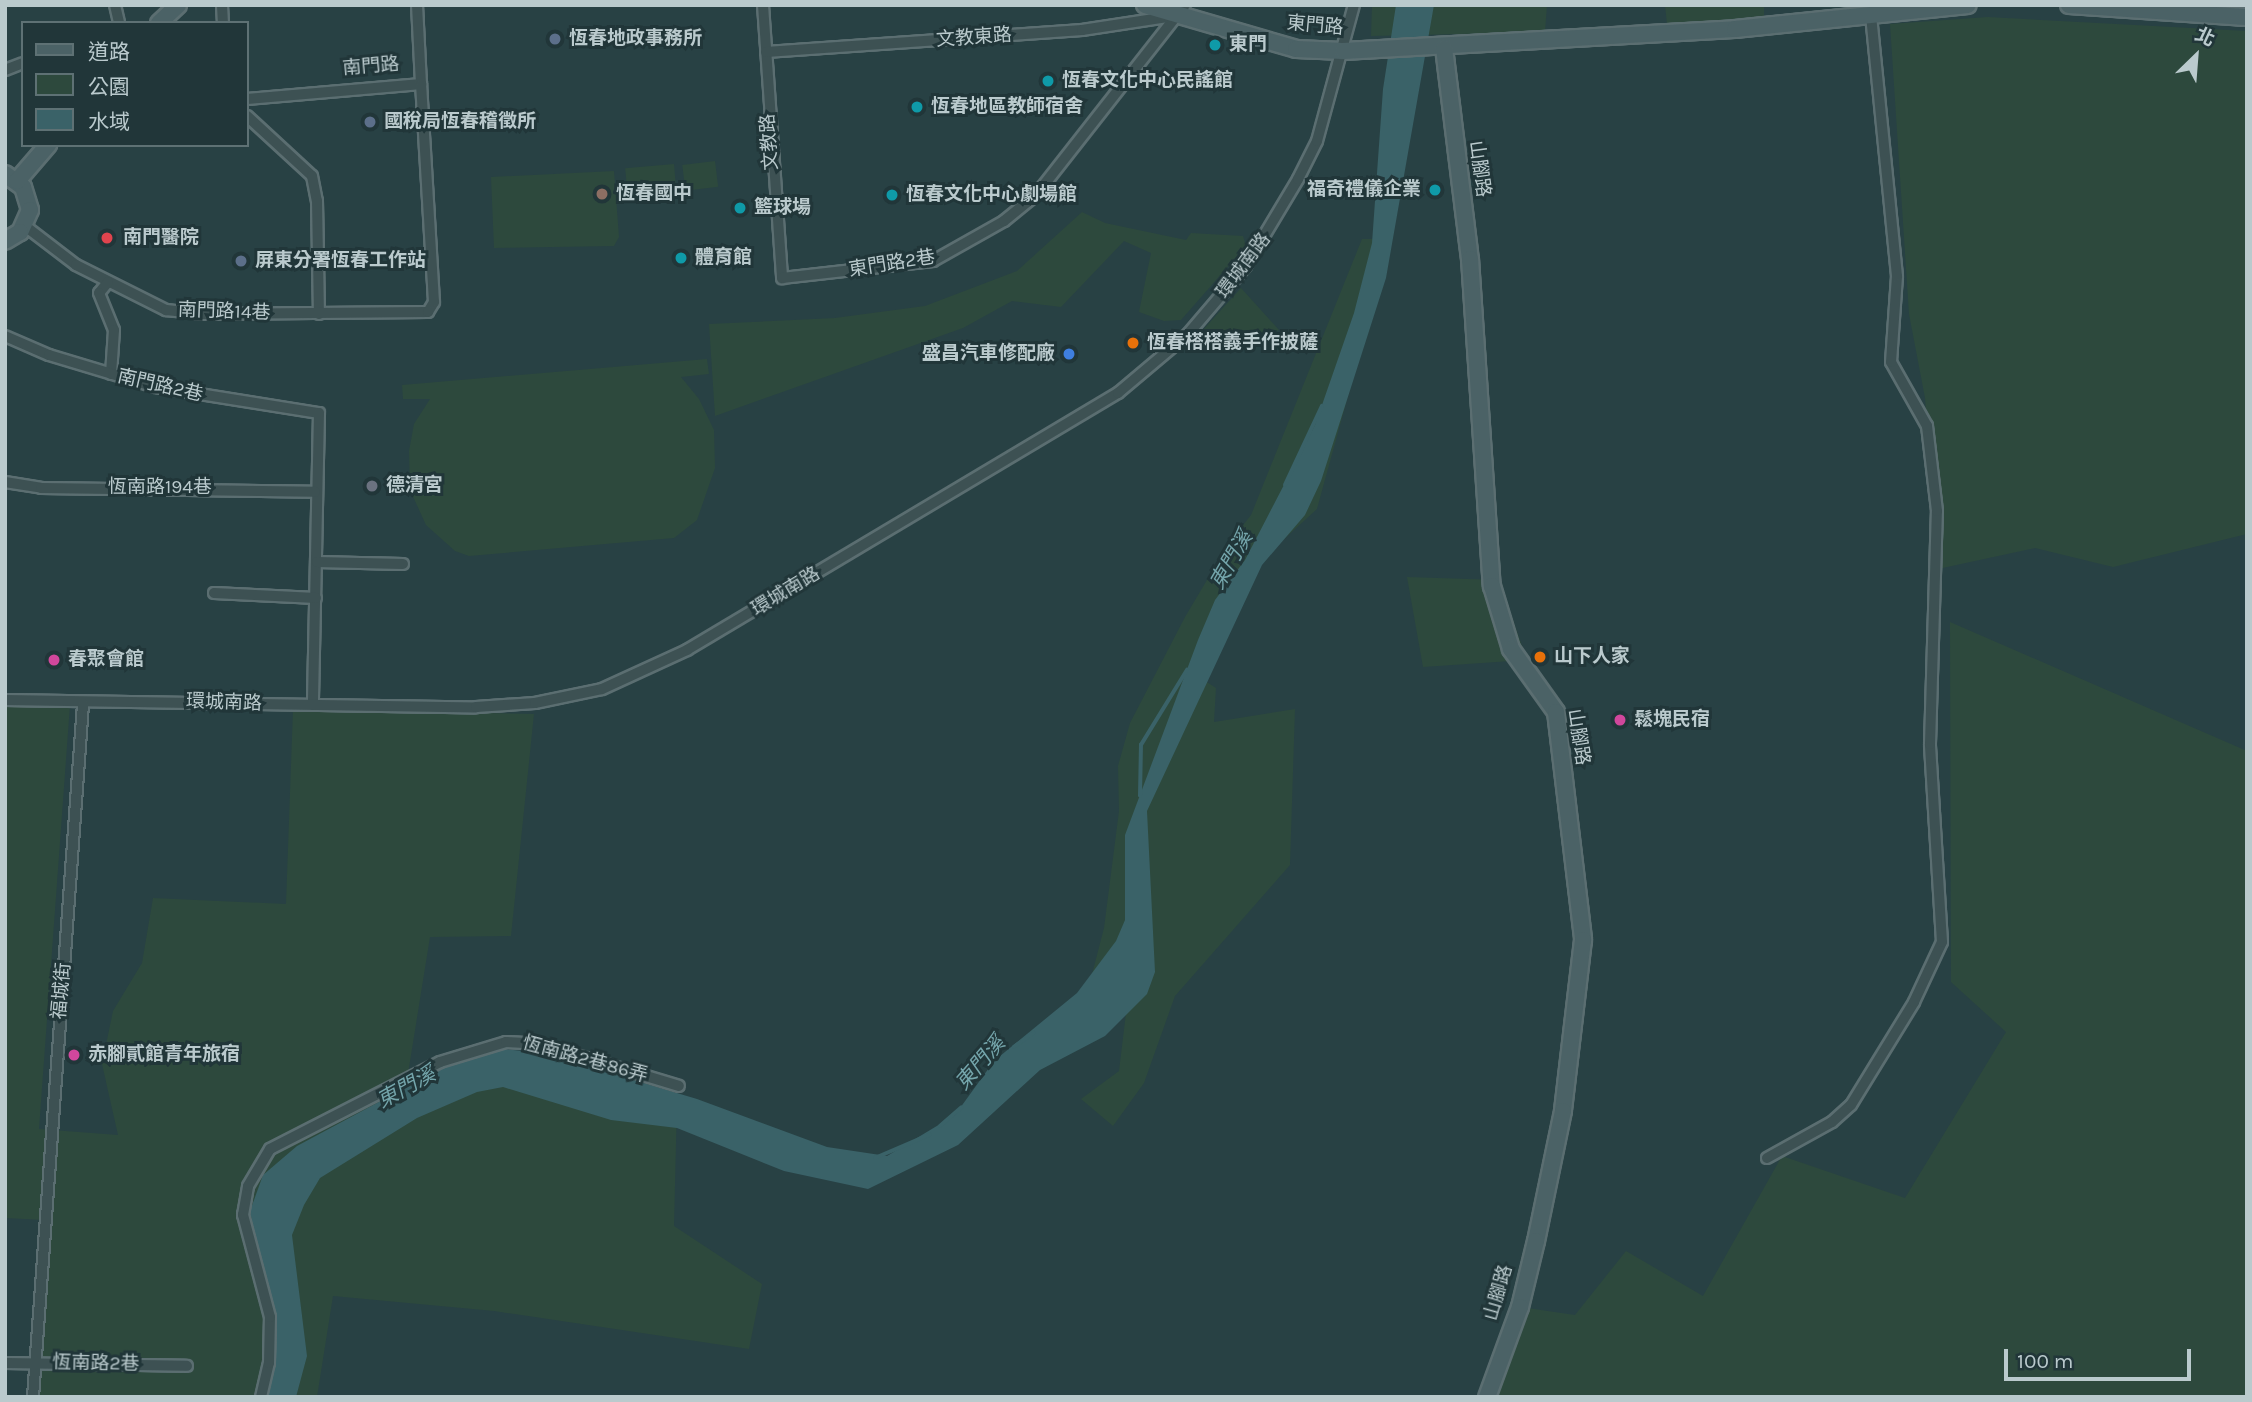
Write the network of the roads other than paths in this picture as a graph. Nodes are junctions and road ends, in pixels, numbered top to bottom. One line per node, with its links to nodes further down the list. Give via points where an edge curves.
1 (178, 5): 11 (street)
2 (417, 5): 15 (street, 南門路)
3 (763, 5): 14 (street, 文教路)
4 (1145, 5): 8 (street, 東門路)
5 (1354, 5): 13 (street, 環城南路)
6 (1968, 5): 9 (street, 東門路)
7 (2069, 5): 10 (street)
8 (1183, 10): 13 (street, 東門路, via 1296,48); 14 (street, 文教東路, via 1120,27); 22 (street, 東門路2巷, via 1036,195 975,240 933,261)
9 (1871, 16): 12 (street, 東門路); 37 (street, via 1897,276 1891,362 1927,426 1937,511 1930,744 1942,942 1914,1002 1851,1105 1832,1122)
10 (2247, 17)
11 (161, 21)
12 (1439, 48): 13 (street, 東門路); 43 (street, 山腳路, via 1470,259 1492,586 1511,649 1556,712 1583,940 1563,1111 1536,1241 1520,1307)
13 (1343, 51): 35 (street, 環城南路, via 1317,141 1262,244 1188,334 1118,393 687,650 602,689 536,703 476,707)
14 (766, 52): 22 (street, 文教路)
15 (421, 83): 16 (street, 南門路); 24 (street, 南門路14巷, via 434,302 428,312)
16 (248, 99)
17 (248, 117): 24 (street, via 312,176 317,201)
18 (46, 147): 19 (street)
19 (11, 178): 20 (street, via 29,202)
20 (25, 226): 21 (street); 23 (street, via 76,265)
21 (5, 241)
22 (782, 278)
23 (108, 282): 24 (street, 南門路14巷, via 166,310 186,314); 26 (street, via 99,293 114,330)
24 (319, 314)
25 (5, 337): 26 (street, 南門路2巷)
26 (111, 374): 28 (street, 南門路2巷, via 208,397 290,410 311,408 319,413)
27 (5, 482): 28 (street, 恆南路194巷, via 41,488)
28 (315, 492): 29 (street)
29 (317, 562): 30 (street); 32 (street)
30 (402, 564)
31 (214, 593): 32 (street)
32 (316, 598): 35 (street)
33 (5, 700): 34 (street, 環城南路)
34 (83, 704): 35 (street, 環城南路); 38 (street, 福城街)
35 (313, 705)
36 (679, 1086): 42 (street, 恆南路2巷86弄, via 540,1044 506,1042 440,1062 270,1149 248,1186 243,1215 270,1317 269,1363)
37 (1768, 1158)
38 (33, 1362): 39 (street, 恆南路2巷); 40 (street, 恆南路2巷); 41 (street)
39 (5, 1363)
40 (187, 1366)
41 (33, 1397)
42 (261, 1397)
43 (1487, 1397)

